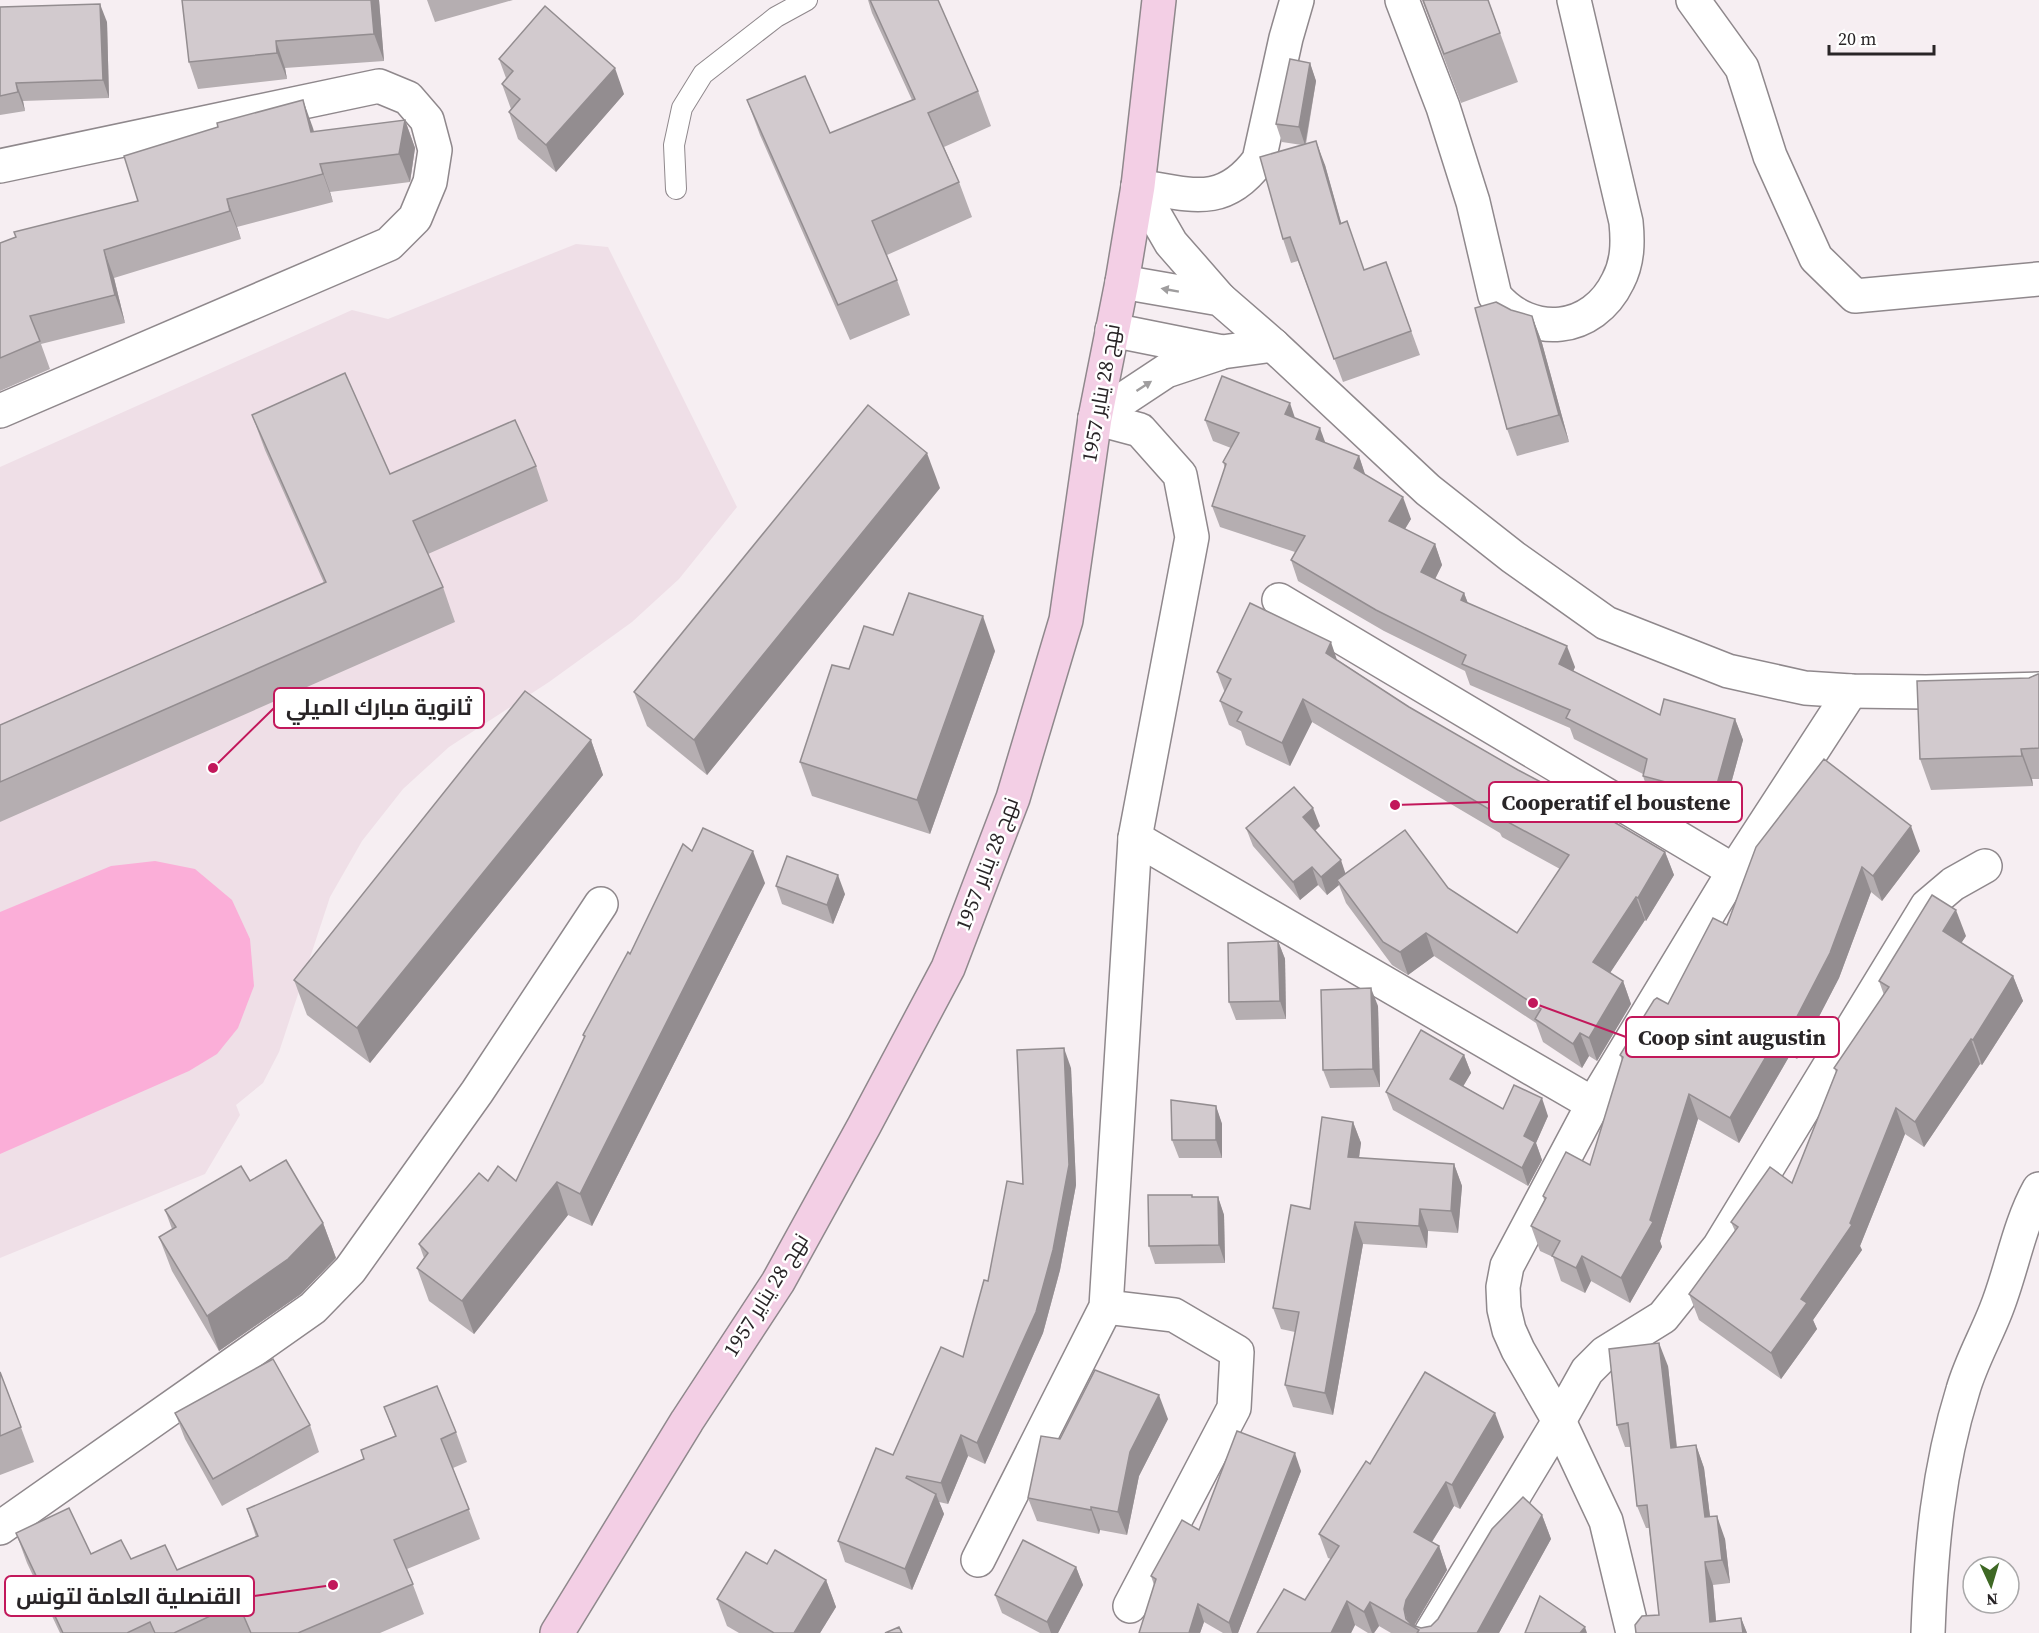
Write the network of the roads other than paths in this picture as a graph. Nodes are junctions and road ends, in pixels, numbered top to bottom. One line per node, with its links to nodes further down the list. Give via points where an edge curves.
1 (807, 0): 9 (lane, via 776,17 703,74 682,108 674,145)
2 (1159, 0): 8 (street, نهج 28 يناير 1957)
3 (1297, 0): 8 (street, via 1259,160 1251,171 1228,189 1201,196)
4 (1402, 0): 5 (street, via 1443,107 1495,296 1518,316 1547,326 1578,320 1607,298 1618,282 1628,242)
5 (1574, 0)
6 (1693, 0): 10 (street, via 1742,68 1770,156 1816,258 1855,296)
7 (0, 166): 16 (street, via 379,86 408,98 427,120 435,150 430,182 415,218 389,244)
8 (1138, 186): 11 (street, نهج 28 يناير 1957); 12 (street, via 1171,243)
9 (676, 189)
10 (2039, 279)
11 (1122, 282): 12 (street, one-way to 11); 13 (street, نهج 28 يناير 1957)
12 (1220, 299): 14 (street)
13 (1112, 330): 15 (street); 17 (street, نهج 28 يناير 1957)
14 (1273, 345): 15 (street); 20 (street, via 1428,490 1606,623 1728,670 1805,688)
15 (1222, 352): 17 (street, one-way to 15, via 1166,371)
16 (0, 411)
17 (1095, 418): 21 (street, via 1140,430 1180,475 1192,537); 32 (street, نهج 28 يناير 1957, via 1066,620 1013,798 948,968 778,1282)
18 (1279, 600): 23 (street)
19 (2039, 689): 20 (street)
20 (1851, 691): 23 (street)
21 (1135, 838): 25 (street); 27 (street)
22 (1985, 866): 28 (street, via 1953,884 1927,906 1719,1247 1663,1317 1605,1353 1587,1371)
23 (1734, 871): 25 (street)
24 (601, 904): 29 (street, via 477,1092 350,1270 313,1308)
25 (1593, 1104): 28 (street, via 1507,1266 1503,1287 1509,1330)
26 (2039, 1189): 35 (street, via 2028,1209 1997,1309 1963,1388 1941,1477 1930,1563)
27 (1106, 1307): 30 (street); 31 (street, via 1174,1315 1237,1352 1234,1408)
28 (1559, 1421): 33 (street); 34 (street, via 1606,1521)
29 (0, 1528)
30 (978, 1560)
31 (1130, 1606)
32 (557, 1633)
33 (1431, 1633)
34 (1633, 1633)
35 (1928, 1633)

